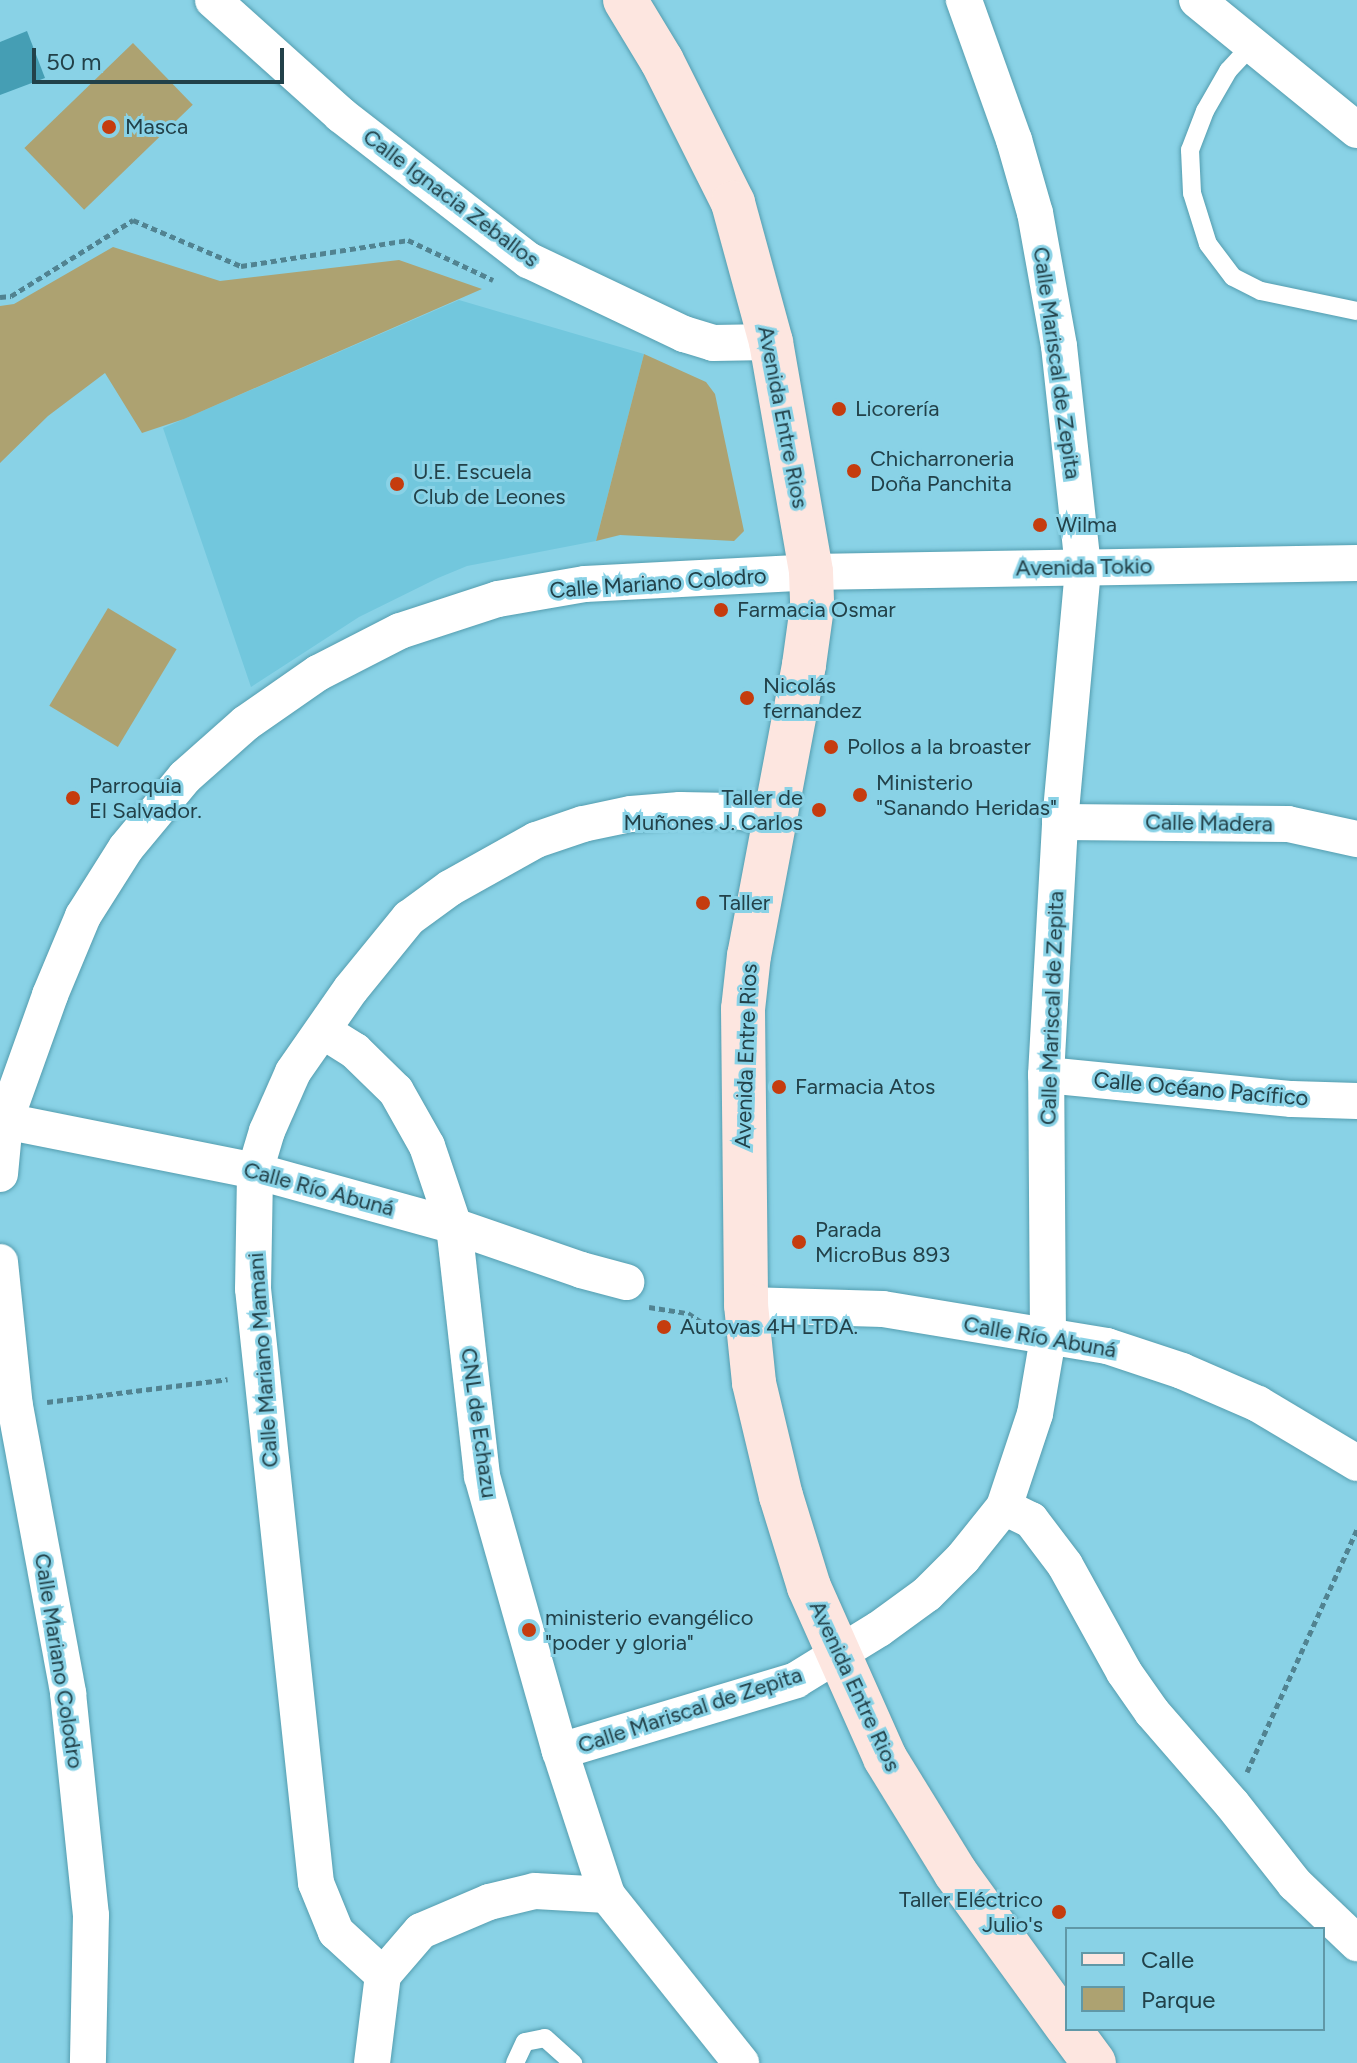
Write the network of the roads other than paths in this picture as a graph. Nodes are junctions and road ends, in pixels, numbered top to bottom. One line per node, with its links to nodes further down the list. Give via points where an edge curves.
1 (213, 0): 8 (street, Calle Ignacia Zeballos, via 341,115 528,260 684,334 713,343)
2 (625, 0): 8 (main road, Avenida Entre Rios, via 662,61 733,203)
3 (964, 0): 10 (street, Calle Mariscal de Zepita, via 1035,213 1059,346)
4 (1197, 0): 5 (street)
5 (1252, 45): 6 (street); 7 (lane, via 1228,71 1190,150 1192,193 1208,244 1233,277 1261,291)
6 (1357, 130)
7 (1357, 311)
8 (771, 342): 11 (main road, Avenida Entre Rios)
9 (1357, 563): 10 (street, Avenida Tokio)
10 (1083, 567): 11 (street, Avenida Tokio); 13 (street, Calle Mariscal de Zepita)
11 (811, 572): 12 (main road, Avenida Entre Rios, via 806,651); 18 (street, Calle Mariano Colodro, via 585,584 498,599 400,631 318,673 246,723 185,777 126,848 83,916)
12 (776, 817): 15 (street, Calle Mariano Mamani, via 734,811 631,814 536,840 450,888 409,918); 24 (main road, Avenida Entre Rios, via 743,1009)
13 (1060, 822): 14 (street, Calle Madera, via 1288,824); 16 (street, Calle Mariscal de Zepita)
14 (1357, 839)
15 (323, 1031): 19 (street, Calle Mariano Mamani, via 293,1072); 21 (street, CNL de Echazu, via 355,1051 396,1091 427,1146)
16 (1046, 1075): 17 (street, Calle Océano Pacífico); 25 (street, Calle Mariscal de Zepita)
17 (1357, 1101)
18 (5, 1121): 19 (street, Calle Río Abuná); 20 (street, Calle Mariano Colodro)
19 (255, 1171): 21 (street, Calle Río Abuná); 32 (street, Calle Mariano Mamani, via 253,1289 316,1883 336,1932)
20 (0, 1174)
21 (454, 1226): 23 (street, Calle Río Abuná); 29 (street, CNL de Echazu, via 482,1476)
22 (0, 1262): 35 (street, Calle Mariano Colodro, via 15,1406 70,1709 91,1915)
23 (626, 1282)
24 (746, 1305): 25 (street, Calle Río Abuná, via 883,1309); 28 (main road, Avenida Entre Rios, via 754,1383 781,1496 809,1587)
25 (1048, 1338): 26 (street, Calle Río Abuná, via 1107,1346 1182,1371 1258,1404); 27 (street, Calle Mariscal de Zepita, via 1035,1414)
26 (1357, 1463)
27 (1004, 1507): 28 (street, Calle Mariscal de Zepita, via 927,1594); 31 (street, via 1031,1520 1065,1565 1152,1712 1295,1884)
28 (838, 1655): 29 (street, Calle Mariscal de Zepita, via 796,1680); 33 (main road, Avenida Entre Rios, via 885,1758 947,1860)
29 (560, 1751): 30 (street, CNL de Echazu)
30 (607, 1895): 32 (street, via 535,1891 489,1902 421,1931); 39 (street)
31 (1357, 1943)
32 (383, 1975): 36 (street)
33 (1065, 2024)
34 (1070, 2031): 40 (main road, Avenida Entre Rios)
35 (88, 2063)
36 (372, 2063)
37 (515, 2063): 38 (lane, via 525,2042 545,2038)
38 (573, 2063)
39 (741, 2063)
40 (1094, 2063)

